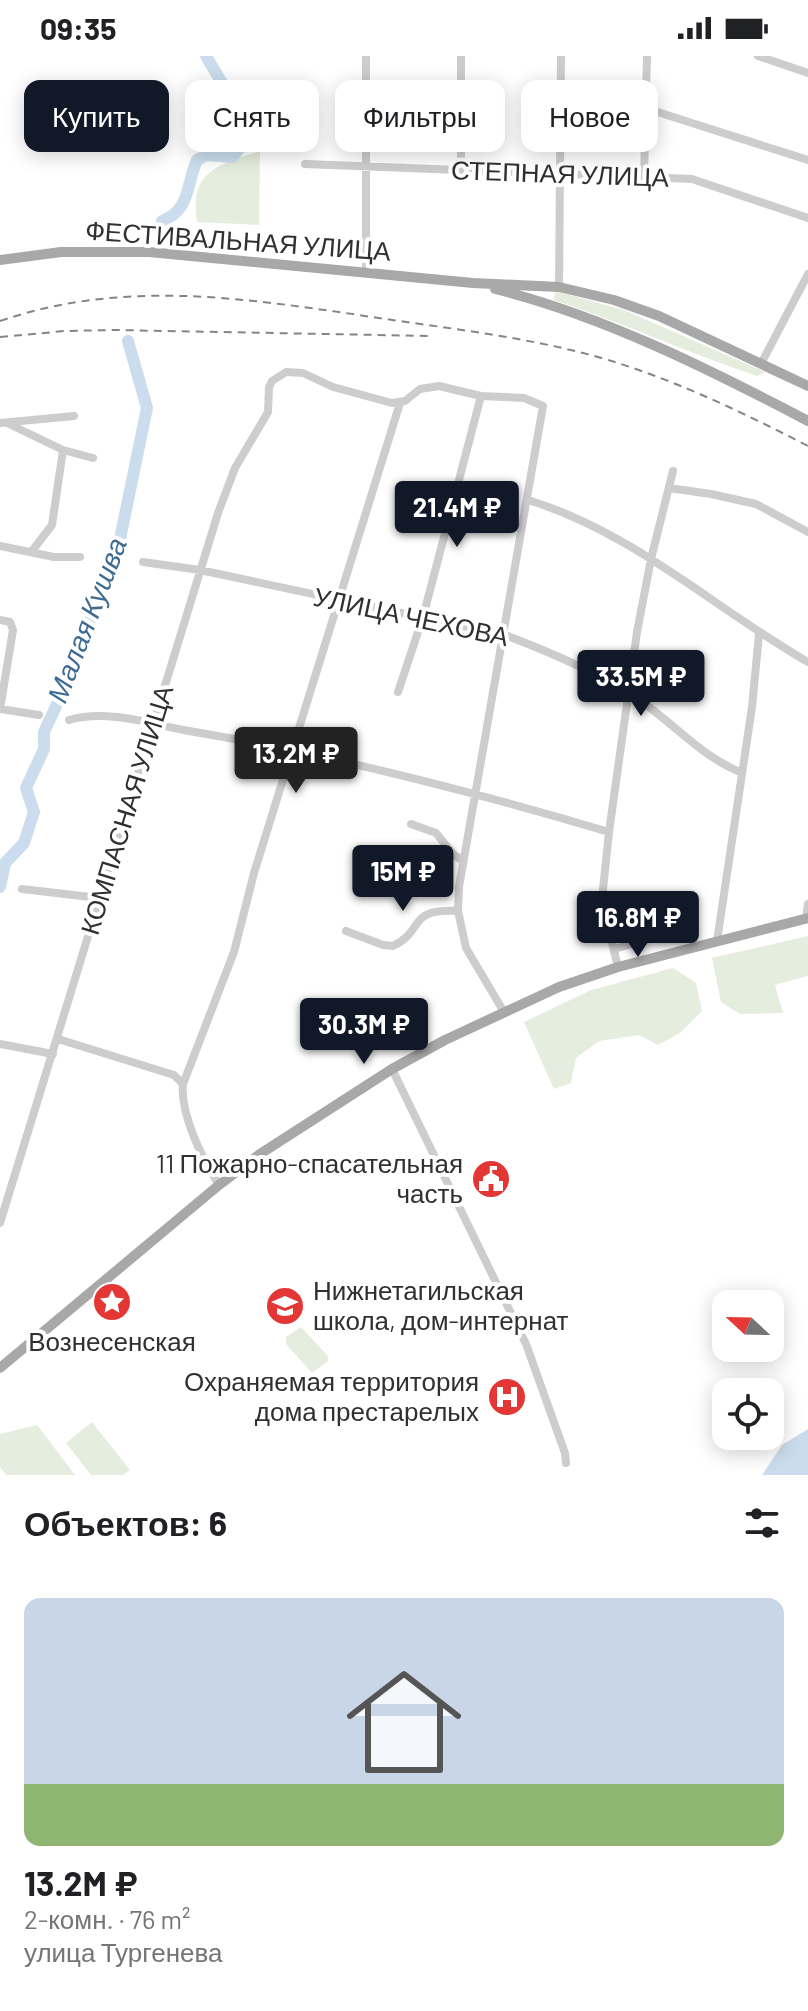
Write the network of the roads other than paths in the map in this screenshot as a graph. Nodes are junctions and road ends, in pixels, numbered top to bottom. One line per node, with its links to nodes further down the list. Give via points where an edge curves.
1 (366, 56): 7 (street)
2 (461, 56): 8 (street)
3 (561, 56): 18 (street)
4 (647, 56): 9 (street)
5 (758, 56): 6 (street)
6 (808, 73)
7 (366, 80)
8 (461, 80)
9 (646, 80)
10 (658, 112): 14 (street)
11 (365, 152): 16 (street)
12 (461, 152): 17 (street)
13 (644, 152): 19 (street)
14 (808, 160)
15 (305, 164): 16 (street, СТЕПНАЯ УЛИЦА)
16 (365, 167): 17 (street, СТЕПНАЯ УЛИЦА); 22 (street)
17 (461, 170): 18 (street, СТЕПНАЯ УЛИЦА)
18 (560, 174): 19 (street, СТЕПНАЯ УЛИЦА); 26 (street)
19 (644, 177): 20 (street, СТЕПНАЯ УЛИЦА, via 698,180)
20 (808, 218)
21 (0, 260): 22 (main road, ФЕСТИВАЛЬНАЯ УЛИЦА, via 112,250)
22 (366, 271): 24 (main road, ФЕСТИВАЛЬНАЯ УЛИЦА)
23 (808, 274): 28 (street)
24 (473, 283): 25 (main road, ФЕСТИВАЛЬНАЯ УЛИЦА); 27 (main road, ФЕСТИВАЛЬНАЯ УЛИЦА)
25 (541, 286): 26 (main road, ФЕСТИВАЛЬНАЯ УЛИЦА); 27 (main road)
26 (559, 287): 28 (main road, ФЕСТИВАЛЬНАЯ УЛИЦА, via 635,306)
27 (537, 302): 33 (main road, ФЕСТИВАЛЬНАЯ УЛИЦА, via 691,362)
28 (762, 362): 29 (main road, ФЕСТИВАЛЬНАЯ УЛИЦА)
29 (808, 386)
30 (481, 396): 31 (street, via 429,387); 39 (street, via 524,398 539,402 544,411); 48 (street)
31 (400, 403): 46 (street, КОМПАСНАЯ УЛИЦА, via 351,393 295,371 272,381 265,418 235,468); 47 (street)
32 (74, 416): 34 (street)
33 (808, 421)
34 (3, 423): 35 (street)
35 (63, 450): 36 (street); 42 (street, via 52,525)
36 (93, 458)
37 (673, 471): 38 (street)
38 (669, 488): 40 (street, via 756,504); 44 (street)
39 (528, 500): 44 (street, via 577,517); 51 (street)
40 (808, 532)
41 (0, 546): 42 (street)
42 (32, 551): 43 (street)
43 (80, 557)
44 (651, 559): 50 (street); 54 (street)
45 (143, 562): 46 (street, УЛИЦА ЧЕХОВА)
46 (200, 570): 47 (street, УЛИЦА ЧЕХОВА); 58 (street, КОМПАСНАЯ УЛИЦА)
47 (340, 601): 48 (street, УЛИЦА ЧЕХОВА); 59 (street)
48 (423, 617): 51 (street, УЛИЦА ЧЕХОВА); 53 (street)
49 (0, 620): 55 (street, via 10,622 13,630)
50 (759, 634): 52 (street); 60 (street)
51 (505, 635): 54 (street, УЛИЦА ЧЕХОВА); 61 (street)
52 (808, 662)
53 (398, 692)
54 (629, 693): 60 (street, УЛИЦА ЧЕХОВА); 63 (street)
55 (0, 709): 56 (street)
56 (39, 715)
57 (69, 720): 58 (street, via 91,715)
58 (154, 725): 59 (street); 66 (street, КОМПАСНАЯ УЛИЦА)
59 (294, 749): 61 (street); 80 (street, via 234,952)
60 (740, 772): 72 (street)
61 (477, 793): 63 (street); 64 (street)
62 (411, 824): 64 (street, via 436,833)
63 (609, 832): 73 (street, via 603,889)
64 (462, 860): 68 (street)
65 (22, 889): 66 (street)
66 (99, 898): 76 (street, КОМПАСНАЯ УЛИЦА)
67 (808, 904): 69 (street)
68 (458, 911): 70 (street, via 435,910 421,917 393,946); 75 (street, via 466,948)
69 (807, 918): 72 (main road)
70 (346, 931)
71 (653, 938): 73 (street)
72 (717, 941): 74 (main road)
73 (614, 949): 74 (street)
74 (618, 967): 75 (main road)
75 (504, 1012): 79 (main road)
76 (58, 1039): 78 (street, КОМПАСНАЯ УЛИЦА); 80 (street, via 174,1075)
77 (0, 1044): 78 (street)
78 (53, 1054): 82 (street, КОМПАСНАЯ УЛИЦА)
79 (392, 1069): 81 (main road); 84 (street, via 526,1344)
80 (183, 1084): 81 (street, via 202,1158)
81 (219, 1185): 83 (main road)
82 (0, 1223)
83 (0, 1368)
84 (566, 1463)

